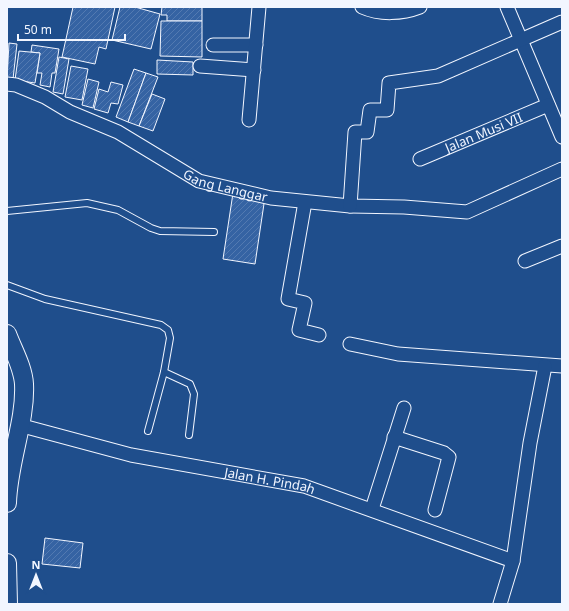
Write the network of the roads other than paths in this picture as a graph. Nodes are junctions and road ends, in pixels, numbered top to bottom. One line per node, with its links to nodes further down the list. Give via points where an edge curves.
1 (259, 7): 8 (street)
2 (362, 7): 3 (street, via 383,12 406,13)
3 (420, 7)
4 (507, 7): 6 (street)
5 (562, 22): 6 (street)
6 (521, 40): 12 (street); 18 (street, via 438,76 389,83 387,110 370,110 367,132 354,132)
7 (213, 45): 8 (street)
8 (256, 45): 10 (street)
9 (200, 66): 10 (street)
10 (254, 70): 13 (street)
11 (7, 84): 17 (street, Gang Langgar, via 45,97 70,112 118,132 199,181 271,198)
12 (548, 105): 14 (street); 15 (street, Jalan Musi VII)
13 (249, 120)
14 (562, 137)
15 (420, 159)
16 (562, 169): 18 (street, Gang Langgar, via 466,212)
17 (304, 202): 18 (street, Gang Langgar); 25 (street, via 288,298 305,303 299,330)
18 (350, 206)
19 (7, 211): 20 (lane, via 87,203 118,210 160,231)
20 (214, 232)
21 (562, 246): 22 (street)
22 (525, 261)
23 (7, 286): 30 (lane, via 46,299 160,325 168,330 170,338)
24 (7, 334): 27 (street)
25 (319, 335)
26 (350, 344): 28 (street, via 398,354)
27 (10, 351): 32 (street, via 21,366 24,383)
28 (545, 366): 29 (street); 39 (street)
29 (562, 366)
30 (164, 372): 33 (lane); 34 (lane, via 190,384 194,394)
31 (404, 408): 35 (street)
32 (19, 425): 36 (street); 37 (street, Jalan H. Pindah, via 131,454 304,486)
33 (148, 431)
34 (189, 435)
35 (394, 437): 37 (street); 38 (street, via 444,453 448,457)
36 (7, 503)
37 (372, 509): 39 (street, Jalan H. Pindah)
38 (436, 510)
39 (513, 561): 42 (street)
40 (7, 563): 41 (street)
41 (8, 604)
42 (500, 604)

